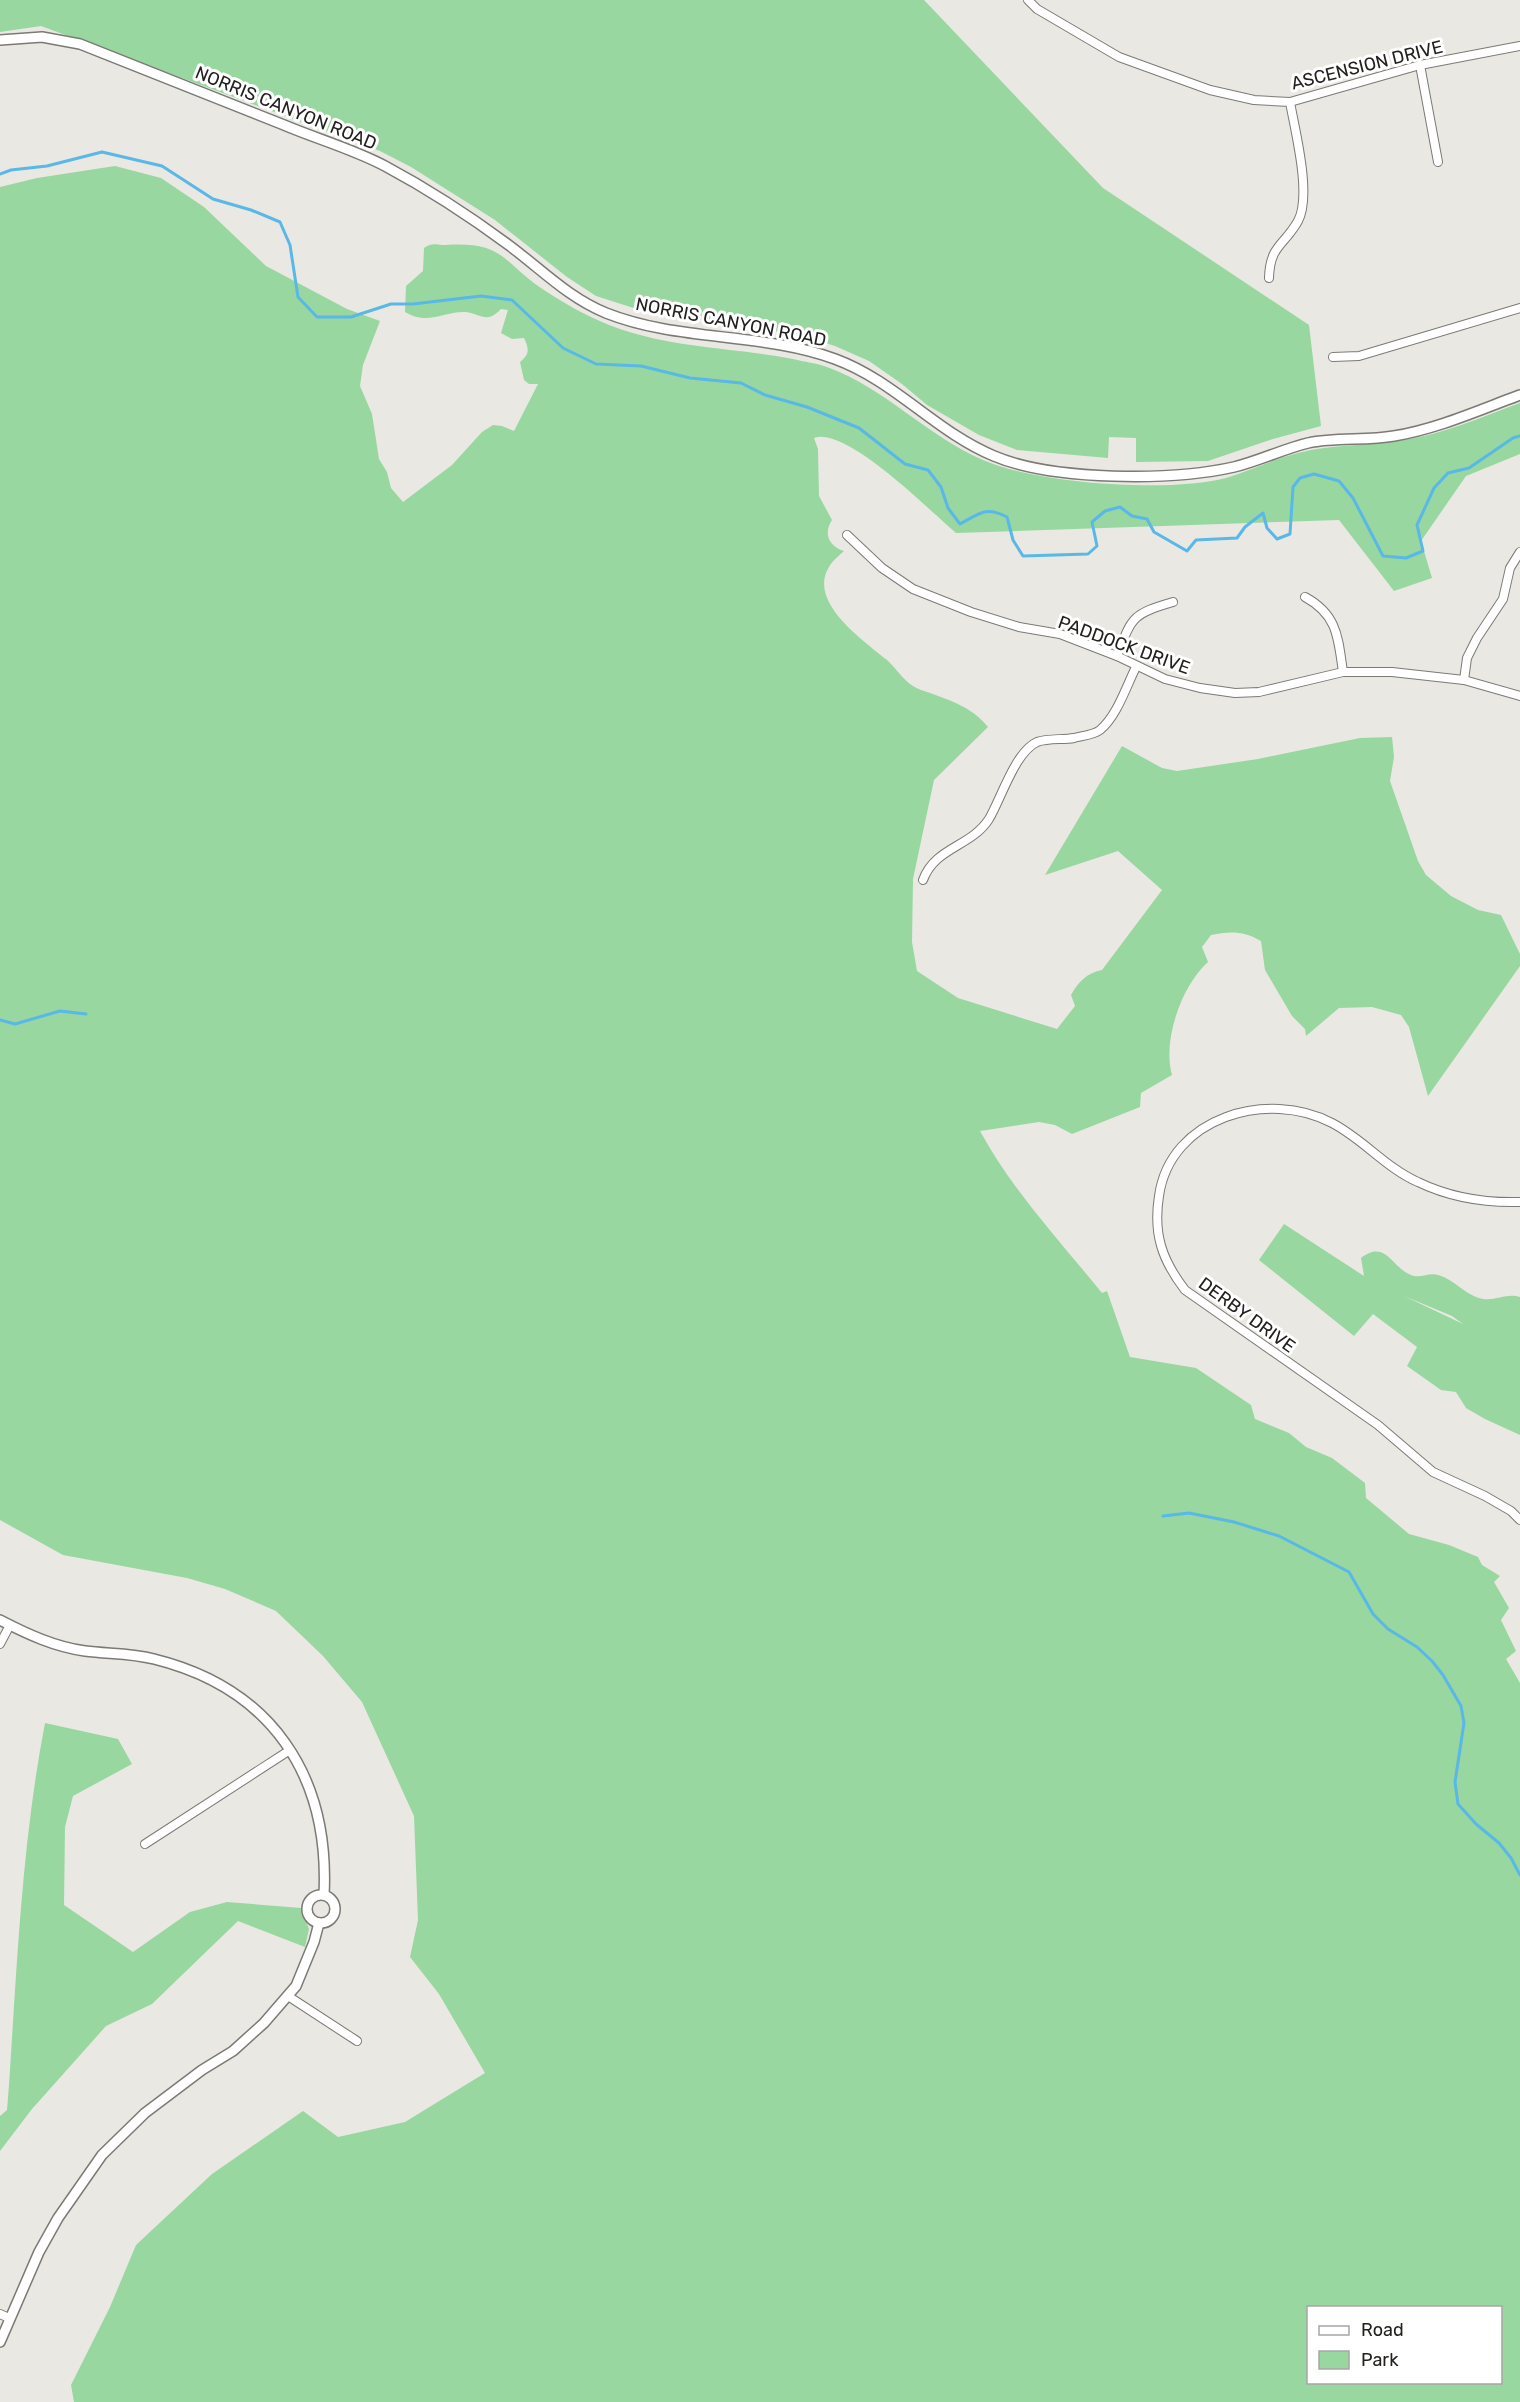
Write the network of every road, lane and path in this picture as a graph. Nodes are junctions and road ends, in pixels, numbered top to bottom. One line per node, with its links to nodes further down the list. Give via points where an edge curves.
1 (1028, 0): 5 (street, ASCENSION DRIVE, via 1119,57 1210,90 1254,100)
2 (0, 40): 10 (street, NORRIS CANYON ROAD, via 42,37 80,44 374,161 425,190 578,299 606,313 664,328 805,350 836,359 900,394 956,436 995,457 1034,468 1102,475 1182,476 1236,466 1311,442 1393,436 1425,429)
3 (1520, 46): 4 (street, ASCENSION DRIVE)
4 (1420, 65): 5 (street, ASCENSION DRIVE); 6 (street)
5 (1290, 102): 7 (street, via 1305,193 1298,221 1270,261)
6 (1437, 162)
7 (1269, 278)
8 (1520, 308): 9 (street, via 1359,356)
9 (1334, 357)
10 (1520, 395)
11 (847, 535): 15 (street, PADDOCK DRIVE, via 882,568 913,589 971,612 1019,627 1060,634)
12 (1520, 552): 18 (street, via 1510,568 1503,599 1467,658)
13 (1305, 597): 17 (street, via 1330,616 1338,637)
14 (1173, 602): 15 (street, via 1145,610 1136,617)
15 (1117, 656): 16 (street, PADDOCK DRIVE)
16 (1136, 667): 17 (street, PADDOCK DRIVE, via 1165,680 1235,693 1259,692); 20 (street, via 1110,719 1098,732 1037,742 1031,747 1016,766 988,821 971,838 934,860)
17 (1343, 672): 18 (street, PADDOCK DRIVE, via 1392,672)
18 (1464, 680): 19 (street, PADDOCK DRIVE)
19 (1520, 696)
20 (923, 880)
21 (1520, 1202): 22 (street, DERBY DRIVE, via 1440,1192 1387,1164 1332,1123 1293,1110 1250,1109 1213,1122 1179,1149 1159,1194 1158,1216 1164,1258 1185,1290 1378,1425 1433,1472 1511,1510)
22 (1520, 1520)
23 (0, 1620): 24 (street)
24 (10, 1625): 25 (street); 26 (street, via 63,1646 152,1658 210,1678 260,1712)
25 (0, 1644)
26 (290, 1750): 27 (street); 28 (street, via 317,1810 323,1841)
27 (145, 1844)
28 (324, 1895): 29 (street, via 336,1909 329,1922); 29 (street, via 316,1896 307,1905 309,1917)
29 (319, 1923): 30 (street, via 296,1986)
30 (288, 1996): 31 (street); 32 (street, via 233,2051 145,2113 102,2155 58,2217)
31 (357, 2041)
32 (5, 2316): 33 (street)
33 (0, 2342)

